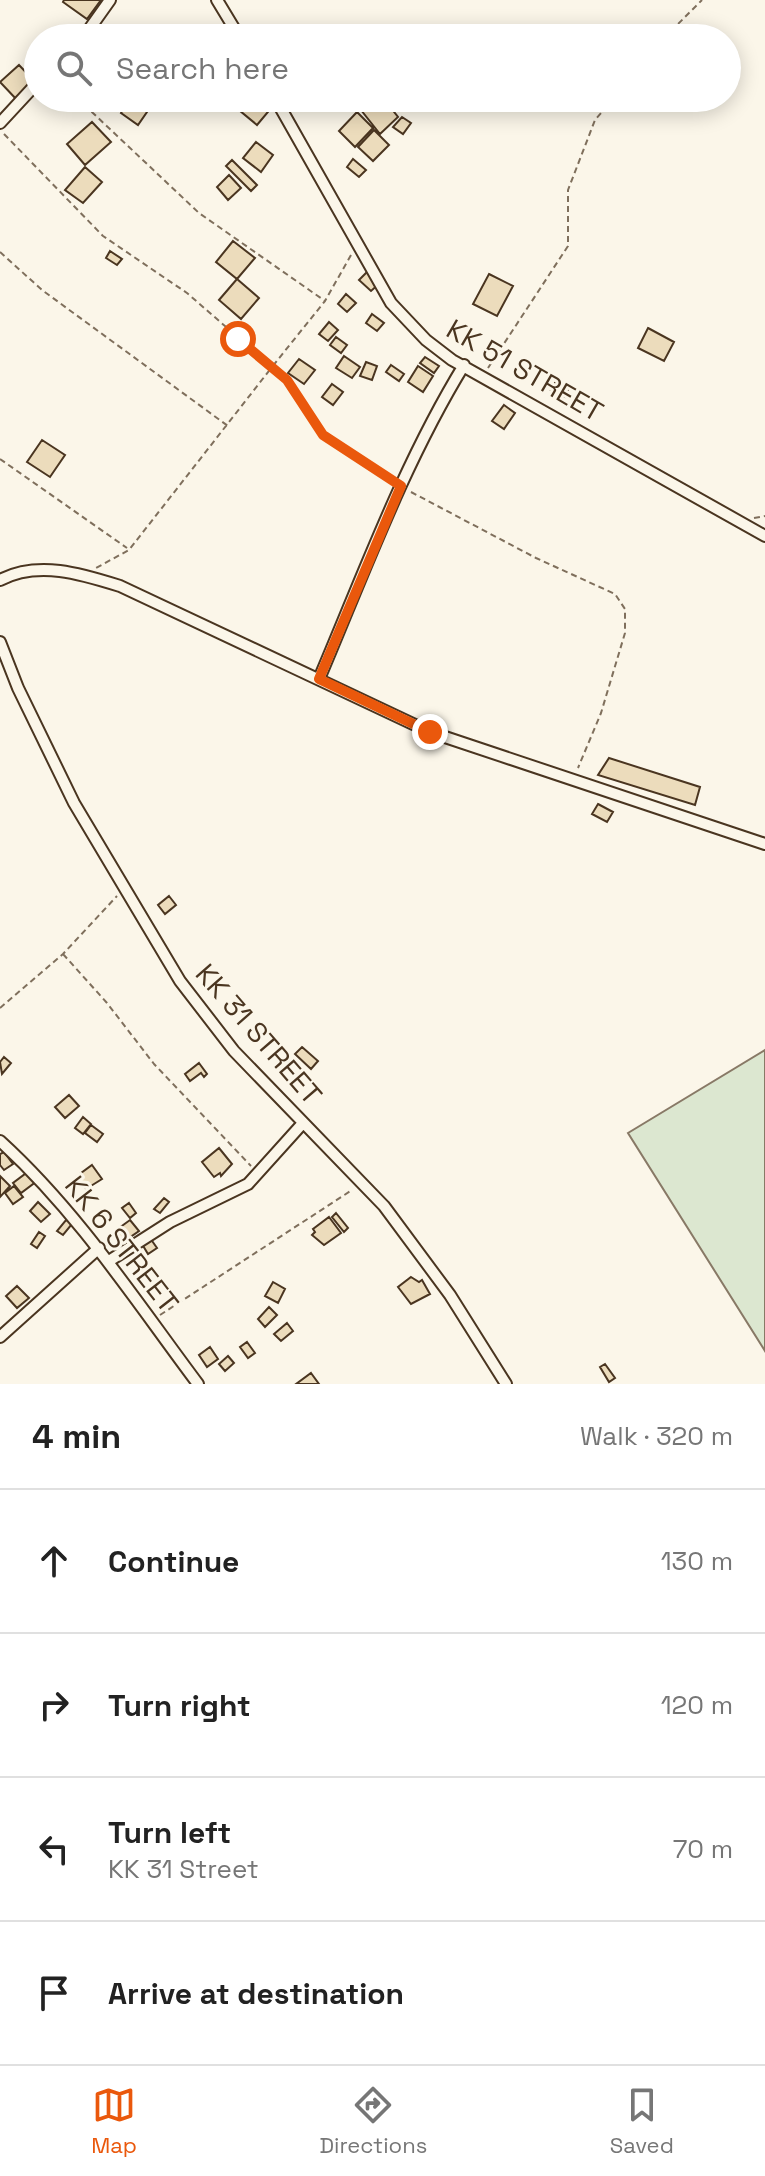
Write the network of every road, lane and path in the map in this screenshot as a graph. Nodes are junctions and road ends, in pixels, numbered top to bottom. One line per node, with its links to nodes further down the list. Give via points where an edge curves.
1 (110, 0): 4 (street)
2 (217, 0): 5 (street)
3 (702, 0): 6 (path)
4 (93, 24)
5 (232, 24)
6 (678, 24)
7 (24, 97): 11 (street)
8 (92, 112): 15 (path, via 199,213)
9 (283, 112): 13 (street, KK 51 STREET)
10 (602, 112): 18 (path, via 568,190 568,246)
11 (0, 123)
12 (0, 131): 17 (path, via 103,236 187,293)
13 (358, 244): 15 (path); 16 (street, KK 51 STREET, via 405,320)
14 (0, 252): 19 (path, via 42,290)
15 (325, 301): 17 (path)
16 (464, 365): 18 (street, KK 51 STREET); 21 (street)
17 (272, 367): 19 (path); 21 (path, via 287,380 323,435)
18 (483, 376): 22 (street, KK 51 STREET)
19 (228, 426): 23 (path)
20 (0, 459): 23 (path)
21 (401, 486): 27 (street); 28 (path, via 615,594 625,609 625,633 601,713)
22 (765, 536)
23 (129, 550): 24 (path)
24 (85, 574): 25 (street, via 29,571); 27 (street)
25 (0, 580)
26 (0, 642): 30 (street, KK 31 STREET, via 74,803)
27 (319, 679): 28 (street, via 430,732)
28 (573, 781): 29 (street)
29 (765, 844)
30 (124, 889): 31 (path); 33 (street, KK 31 STREET, via 189,993 234,1051)
31 (63, 954): 32 (path); 35 (path, via 154,1064)
32 (0, 1008)
33 (303, 1123): 35 (street); 36 (street, KK 31 STREET)
34 (0, 1141): 37 (street, KK 6 STREET)
35 (258, 1173): 38 (street, via 248,1184 170,1222)
36 (362, 1184): 39 (path); 42 (street, KK 31 STREET, via 450,1295)
37 (99, 1248): 38 (street, KK 6 STREET); 40 (street)
38 (109, 1261): 39 (street, KK 6 STREET)
39 (152, 1320): 41 (street, KK 6 STREET)
40 (0, 1337)
41 (198, 1384)
42 (506, 1384)

